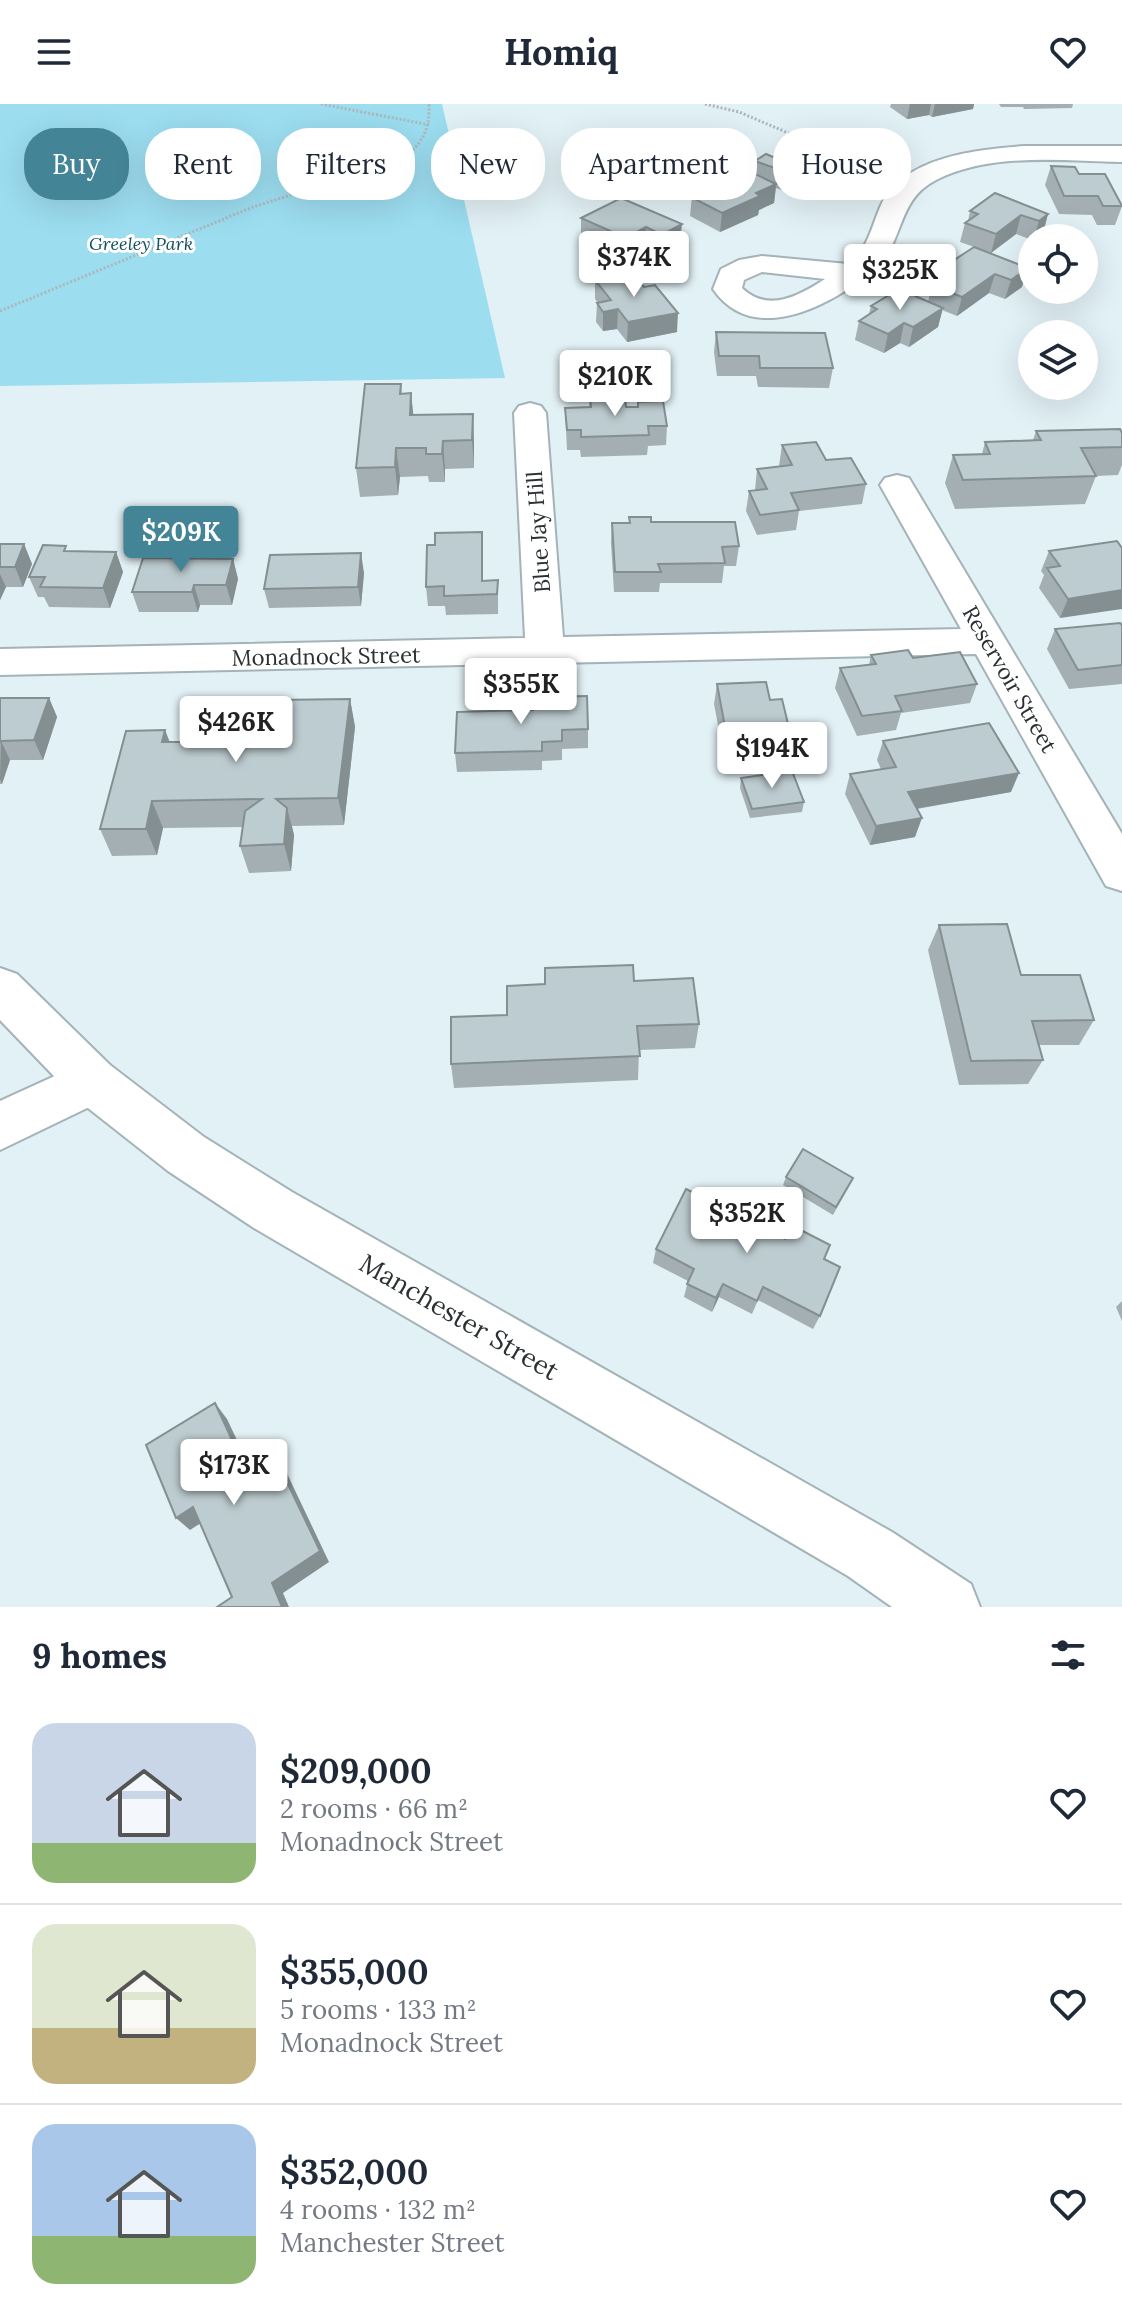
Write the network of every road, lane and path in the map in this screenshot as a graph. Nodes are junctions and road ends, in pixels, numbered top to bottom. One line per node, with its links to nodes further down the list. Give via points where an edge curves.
1 (321, 104): 4 (path)
2 (429, 104): 4 (path)
3 (705, 104): 5 (path)
4 (430, 125): 9 (path, via 414,152 375,171 294,193 156,244)
5 (778, 128)
6 (1122, 154): 7 (street, via 998,155 947,166)
7 (912, 181): 8 (street, via 897,196 871,259)
8 (854, 273)
9 (0, 311)
10 (530, 413): 13 (street, Blue Jay Hill)
11 (897, 485): 12 (street, Reservoir Street)
12 (988, 641): 13 (street, Monadnock Street); 15 (street, Reservoir Street)
13 (545, 652): 14 (street, Monadnock Street)
14 (0, 662)
15 (1122, 873)
16 (0, 988): 17 (street, Manchester Street)
17 (92, 1081): 18 (street); 19 (street, Manchester Street, via 186,1154 273,1210 870,1554)
18 (0, 1126)
19 (948, 1607)

